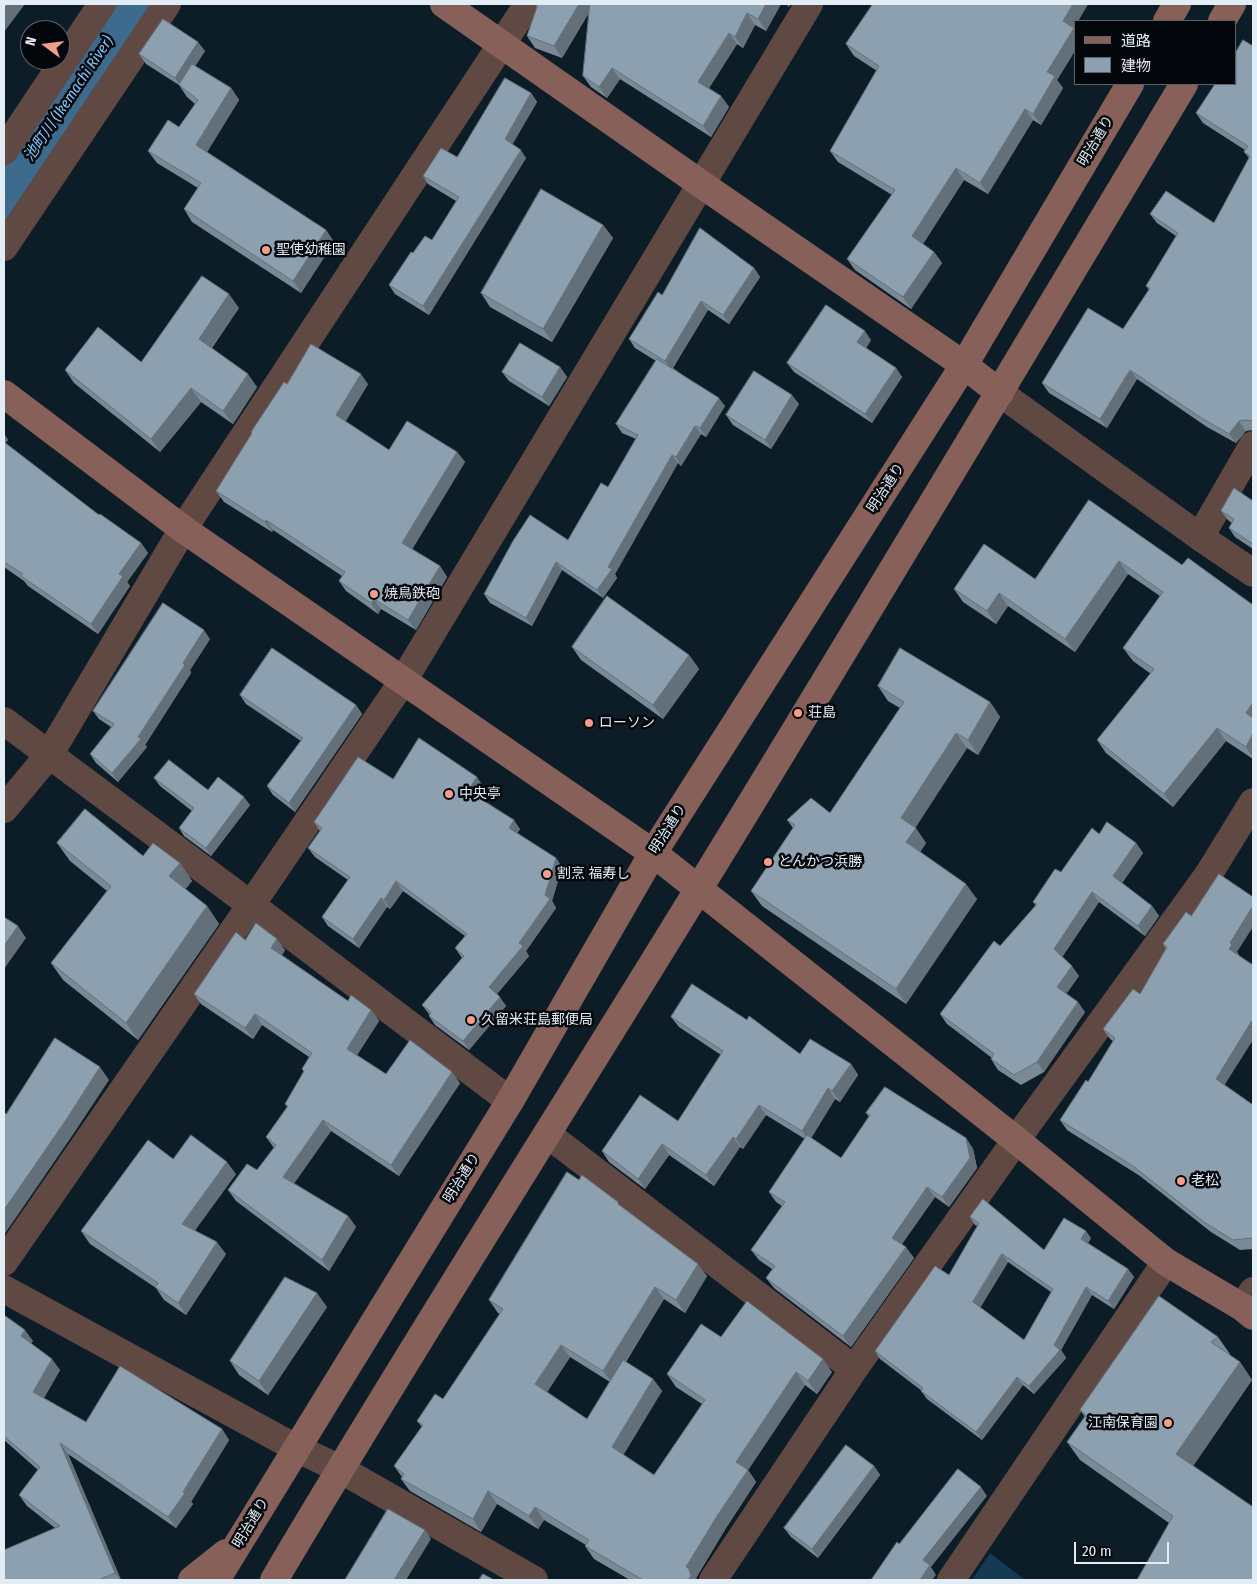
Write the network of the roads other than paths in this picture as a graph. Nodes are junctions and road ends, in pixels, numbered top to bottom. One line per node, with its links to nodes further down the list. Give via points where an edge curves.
1 (102, 4): 13 (street)
2 (167, 4): 15 (street)
3 (444, 4): 10 (main road)
4 (528, 4): 10 (street)
5 (809, 4): 14 (street)
6 (1177, 4): 8 (main road)
7 (1232, 4): 9 (main road)
8 (1167, 20)
9 (1223, 20)
10 (503, 44): 14 (main road); 20 (street)
11 (1129, 85): 16 (main road, 明治通り)
12 (1183, 85): 17 (main road)
13 (4, 151)
14 (701, 184): 16 (main road); 23 (street)
15 (4, 247)
16 (964, 365): 17 (main road); 28 (main road, 明治通り)
17 (1000, 393): 21 (street); 29 (main road)
18 (4, 394): 20 (main road)
19 (1253, 445): 21 (street)
20 (183, 529): 23 (main road); 25 (street)
21 (1200, 537): 22 (street)
22 (1253, 573)
23 (403, 681): 28 (main road); 30 (street)
24 (4, 721): 25 (street)
25 (49, 755): 27 (street); 30 (street)
26 (1253, 802): 33 (street, via 1208,875)
27 (4, 809)
28 (652, 853): 29 (main road); 31 (main road, 明治通り)
29 (699, 889): 32 (main road); 33 (main road)
30 (251, 905): 31 (street); 34 (street)
31 (510, 1101): 39 (main road, 明治通り)
32 (547, 1134): 38 (street); 40 (main road)
33 (1016, 1140): 35 (main road); 38 (street)
34 (4, 1262)
35 (1166, 1262): 37 (main road); 47 (street)
36 (4, 1289): 39 (street)
37 (1250, 1305)
38 (854, 1369): 46 (street)
39 (296, 1448): 40 (street); 41 (main road, 明治通り)
40 (340, 1469): 44 (main road); 45 (street)
41 (240, 1540): 42 (main road); 43 (main road, 明治通り)
42 (192, 1580)
43 (216, 1580)
44 (274, 1580)
45 (534, 1580)
46 (713, 1580)
47 (951, 1580)

